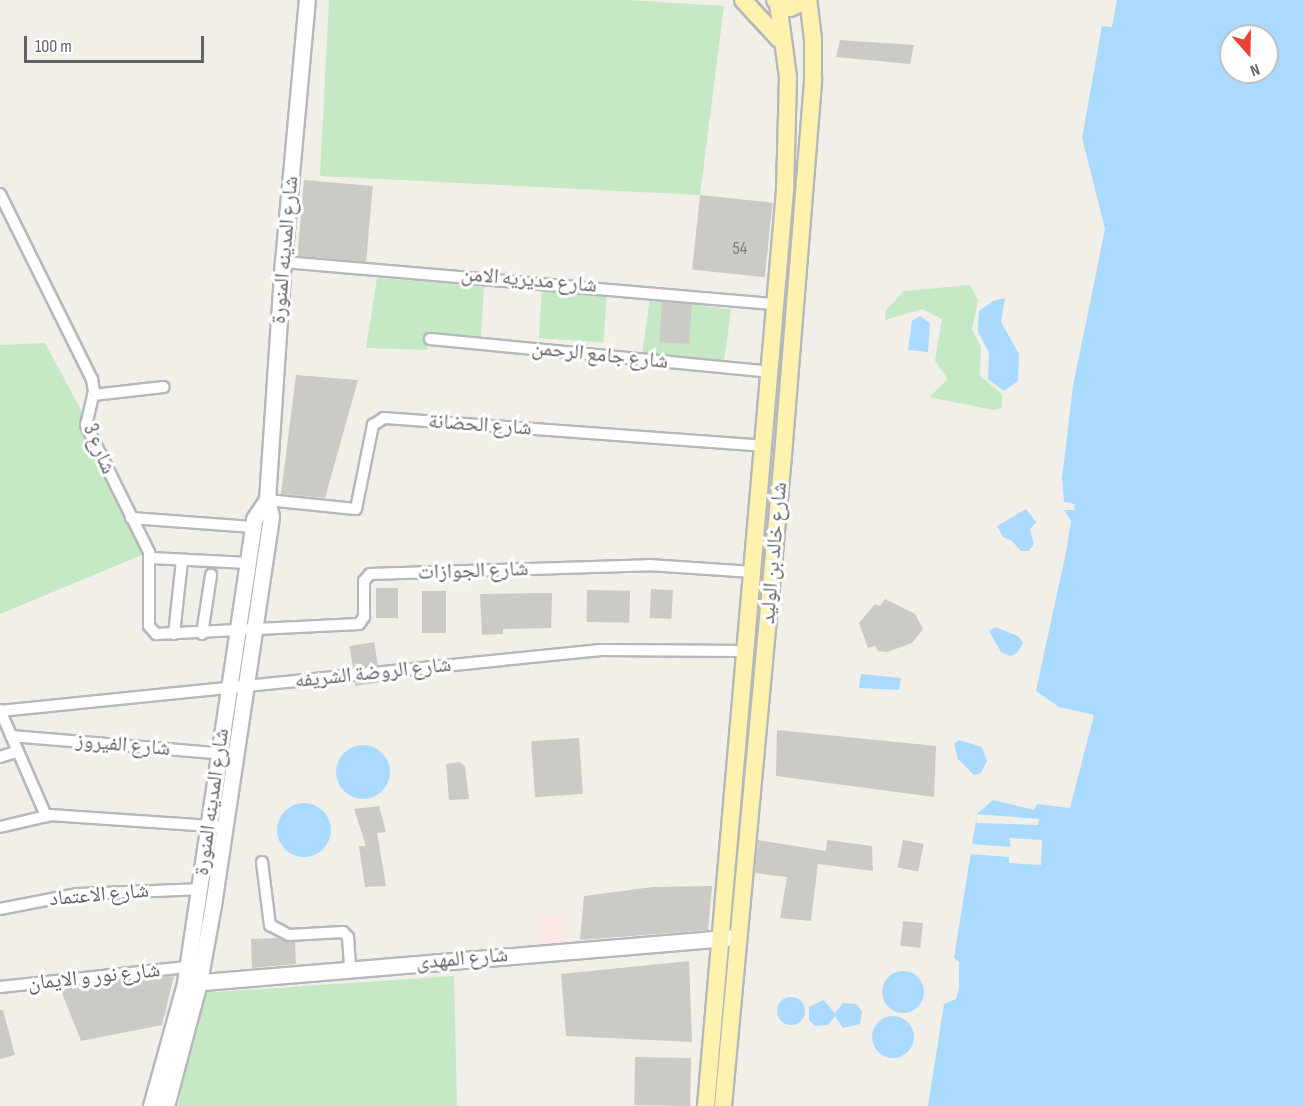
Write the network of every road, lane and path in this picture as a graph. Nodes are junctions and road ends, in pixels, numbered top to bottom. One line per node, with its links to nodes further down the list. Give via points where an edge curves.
1 (307, 0): 8 (main road, شارع المدينه المنورة)
2 (743, 0): 6 (main road, via 770,26)
3 (749, 0): 5 (main road)
4 (807, 0): 5 (main road, via 790,8); 38 (main road, شارع خالد بن الوليد, via 813,39 813,79)
5 (776, 1): 6 (main road, شارع خالد بن الوليد)
6 (784, 47): 9 (main road, شارع خالد بن الوليد, via 788,77 787,153)
7 (0, 194): 13 (street, شارع 3, via 79,348 92,379)
8 (283, 262): 9 (street, شارع مديريه الامن); 15 (main road, شارع المدينه المنورة)
9 (776, 304): 11 (main road, شارع خالد بن الوليد)
10 (430, 339): 11 (street, شارع جامع الرحمن)
11 (770, 372): 14 (main road, شارع خالد بن الوليد)
12 (164, 387): 13 (street)
13 (93, 395): 16 (street, شارع 3, via 86,425)
14 (765, 446): 15 (street, شارع الحضانة, via 380,419 373,425 356,509); 21 (main road, شارع خالد بن الوليد)
15 (267, 500): 17 (main road, شارع المدينه المنورة, via 256,511); 23 (main road, شارع المدينه المنورة, via 271,516)
16 (131, 518): 17 (street); 18 (street, شارع 3)
17 (253, 527): 20 (main road, شارع المدينه المنورة)
18 (151, 558): 19 (street); 25 (street, شارع 3, via 149,626 156,634)
19 (182, 560): 20 (street); 25 (street)
20 (248, 563): 24 (main road, شارع المدينه المنورة)
21 (753, 573): 23 (street, شارع الجوازات, via 649,565 370,574 364,581 364,617 359,624); 27 (main road, شارع خالد بن الوليد)
22 (211, 575): 26 (street)
23 (253, 630): 24 (street, شارع الجوازات); 28 (main road, شارع المدينه المنورة)
24 (237, 632): 26 (street, شارع 3); 29 (main road, شارع المدينه المنورة)
25 (174, 634): 26 (street, شارع 3)
26 (202, 634)
27 (746, 651): 28 (street, شارع الروضة الشريفه, via 601,650); 37 (main road, شارع خالد بن الوليد)
28 (245, 686): 29 (street, شارع الروضة الشريفه); 34 (main road, شارع المدينه المنورة)
29 (229, 688): 30 (street, شارع الروضة الشريفه); 33 (main road, شارع المدينه المنورة)
30 (0, 710): 31 (street)
31 (11, 736): 32 (street); 33 (street, شارع الفيروز)
32 (18, 751): 35 (street); 36 (street)
33 (219, 754): 34 (street, شارع الفيروز); 39 (main road, شارع المدينه المنورة)
34 (235, 755): 41 (main road, شارع المدينه المنورة)
35 (0, 757)
36 (46, 816): 39 (street); 40 (street)
37 (732, 816): 38 (main road); 45 (main road, شارع خالد بن الوليد)
38 (750, 818): 46 (main road, شارع خالد بن الوليد)
39 (208, 826): 41 (street); 43 (main road, شارع المدينه المنورة)
40 (0, 827)
41 (225, 827): 49 (main road, شارع المدينه المنورة)
42 (262, 862): 48 (street, via 270,925 289,935 343,932 348,937)
43 (199, 889): 44 (street, شارع الاعتماد, via 77,894); 47 (main road, شارع المدينه المنورة)
44 (0, 909)
45 (721, 937): 46 (main road, شارع المهدى); 48 (main road, شارع المهدى); 53 (main road, شارع خالد بن الوليد)
46 (738, 937): 54 (main road, شارع خالد بن الوليد)
47 (188, 967): 49 (main road, شارع المدينه المنورة); 50 (street, شارع نور و الايمان)
48 (350, 969): 49 (main road, شارع المهدى)
49 (192, 983): 51 (main road, شارع المدينه المنورة); 52 (main road, شارع المدينه المنورة)
50 (0, 987)
51 (151, 1106)
52 (166, 1106)
53 (706, 1106)
54 (723, 1106)

